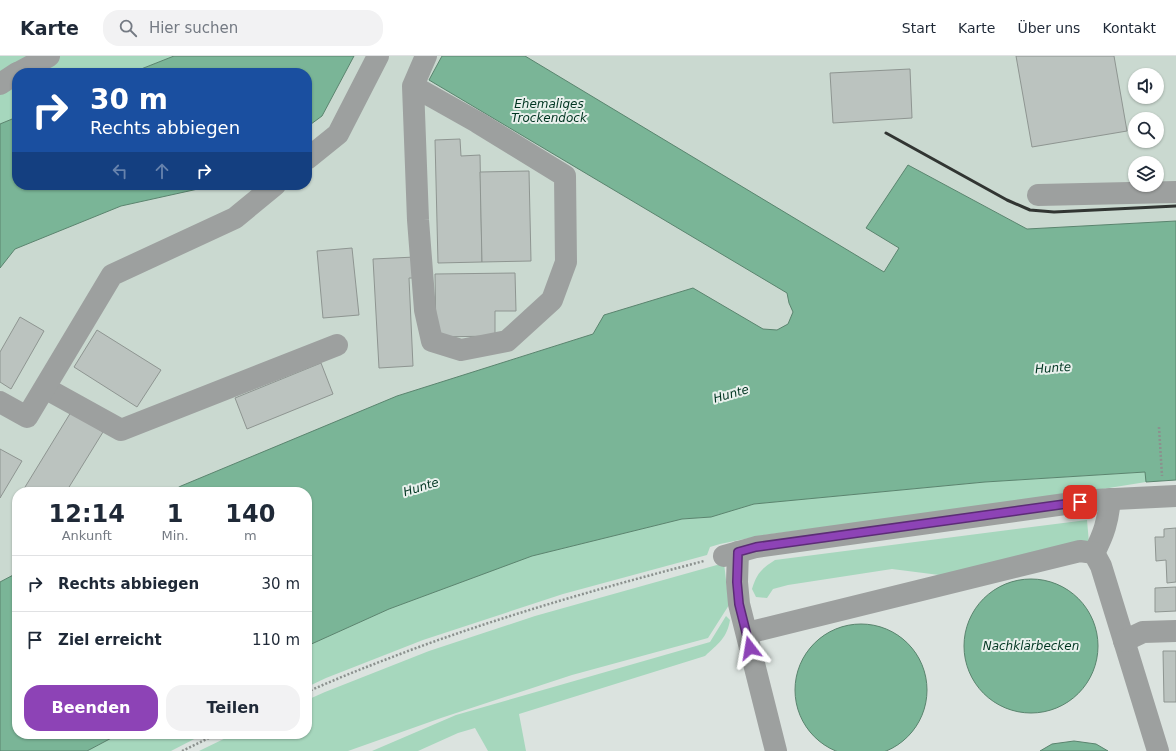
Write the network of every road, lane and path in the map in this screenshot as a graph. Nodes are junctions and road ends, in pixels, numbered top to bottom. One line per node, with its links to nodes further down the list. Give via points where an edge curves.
1 (49, 56): 4 (lane)
2 (378, 56): 8 (lane, via 338,134)
3 (426, 56): 7 (lane)
4 (26, 68)
5 (12, 76): 6 (lane)
6 (0, 84)
7 (413, 86): 7 (lane, via 565,176 566,262 552,300 507,342 461,350 432,341 425,310 420,250)
8 (312, 155)
9 (269, 190): 13 (lane, via 234,218 112,275)
10 (1176, 192): 11 (lane)
11 (1038, 195)
12 (337, 346): 13 (lane, via 121,430)
13 (45, 388): 14 (lane, via 28,417)
14 (0, 402)
15 (1159, 427): 16 (path)
16 (1169, 489): 17 (lane)
17 (1110, 499): 18 (lane, via 1109,516); 19 (lane, via 756,547)
18 (1094, 553): 21 (lane, via 1080,551); 22 (lane, via 1101,566)
19 (731, 554): 21 (lane); 23 (path, via 527,610 416,648)
20 (1176, 631): 22 (lane, via 1143,632)
21 (747, 633): 26 (lane)
22 (1124, 641): 27 (lane)
23 (312, 690)
24 (207, 739): 25 (path)
25 (182, 751)
26 (776, 751)
27 (1158, 751)

